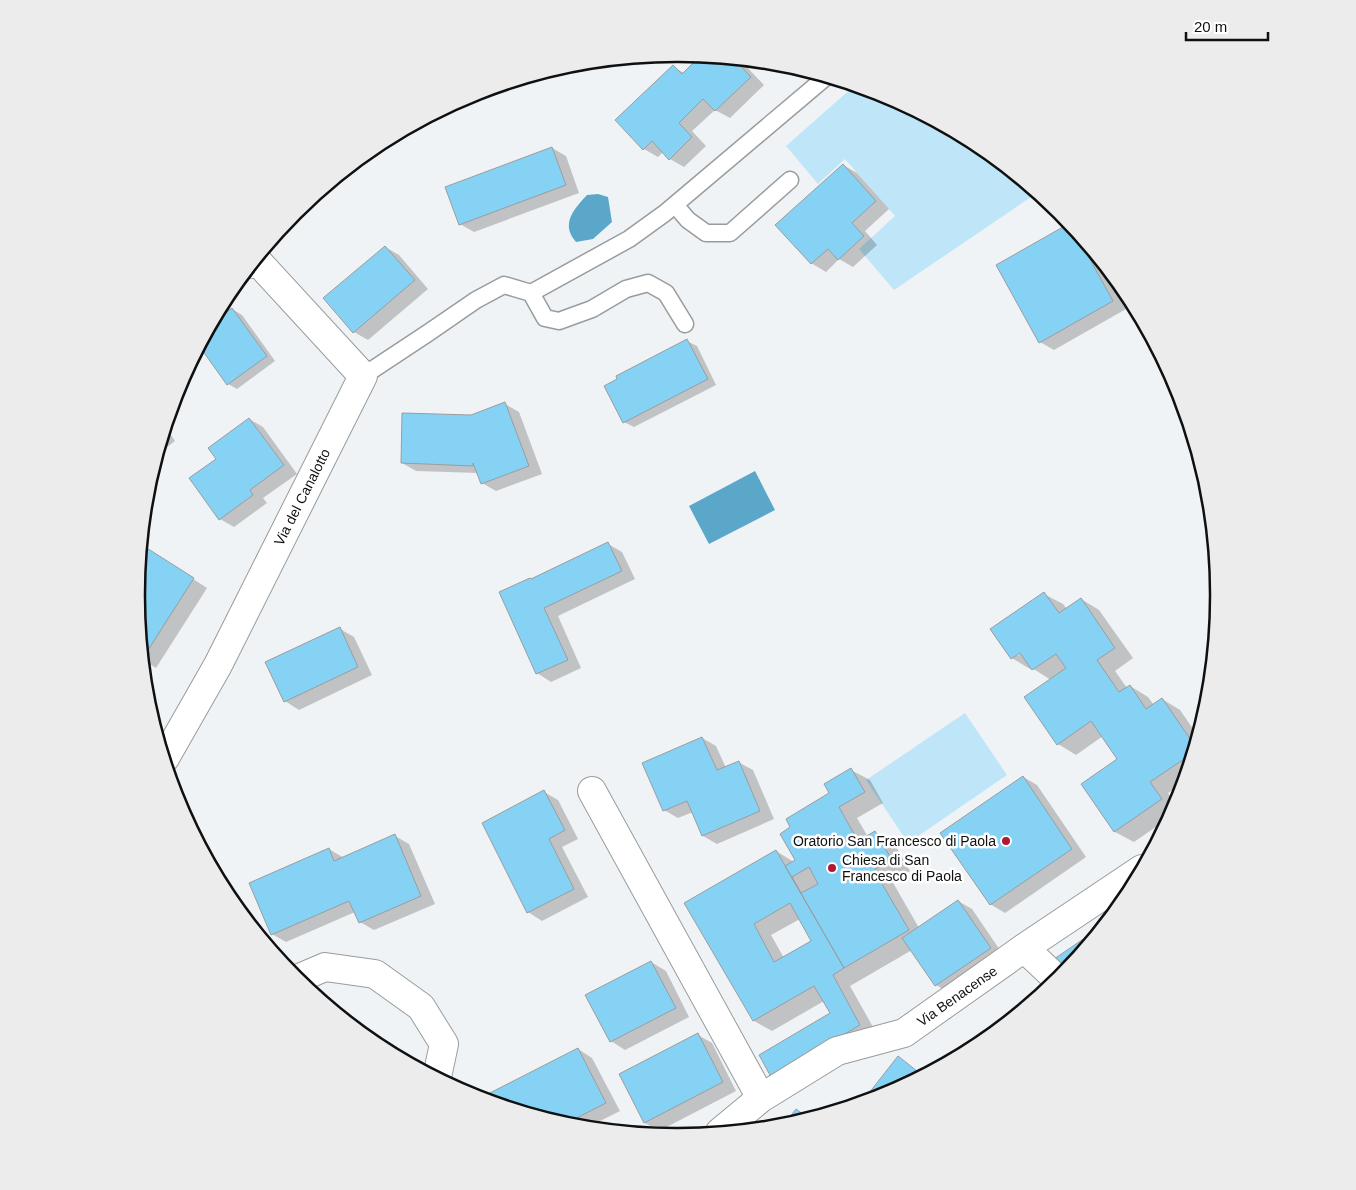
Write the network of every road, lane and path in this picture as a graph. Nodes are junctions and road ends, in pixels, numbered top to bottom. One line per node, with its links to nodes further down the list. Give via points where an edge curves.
1 (820, 82): 3 (lane)
2 (790, 180): 3 (lane, via 730,233 706,233)
3 (675, 205): 5 (lane, via 629,239)
4 (261, 265): 7 (street)
5 (532, 293): 6 (lane, via 545,318 559,321 592,309 626,289 648,283 666,293); 7 (lane, via 504,285 476,300)
6 (685, 324)
7 (363, 376): 8 (street, Via del Canalotto, via 218,665)
8 (169, 750)
9 (592, 791): 15 (street)
10 (1129, 878): 11 (street, Via Benacense)
11 (1024, 948): 12 (street); 15 (street, Via Benacense, via 904,1033 837,1051)
12 (1052, 975)
13 (305, 976): 14 (street, via 325,967 375,974 421,1007 444,1044)
14 (438, 1071)
15 (761, 1098): 16 (street, Via Benacense)
16 (729, 1125)

